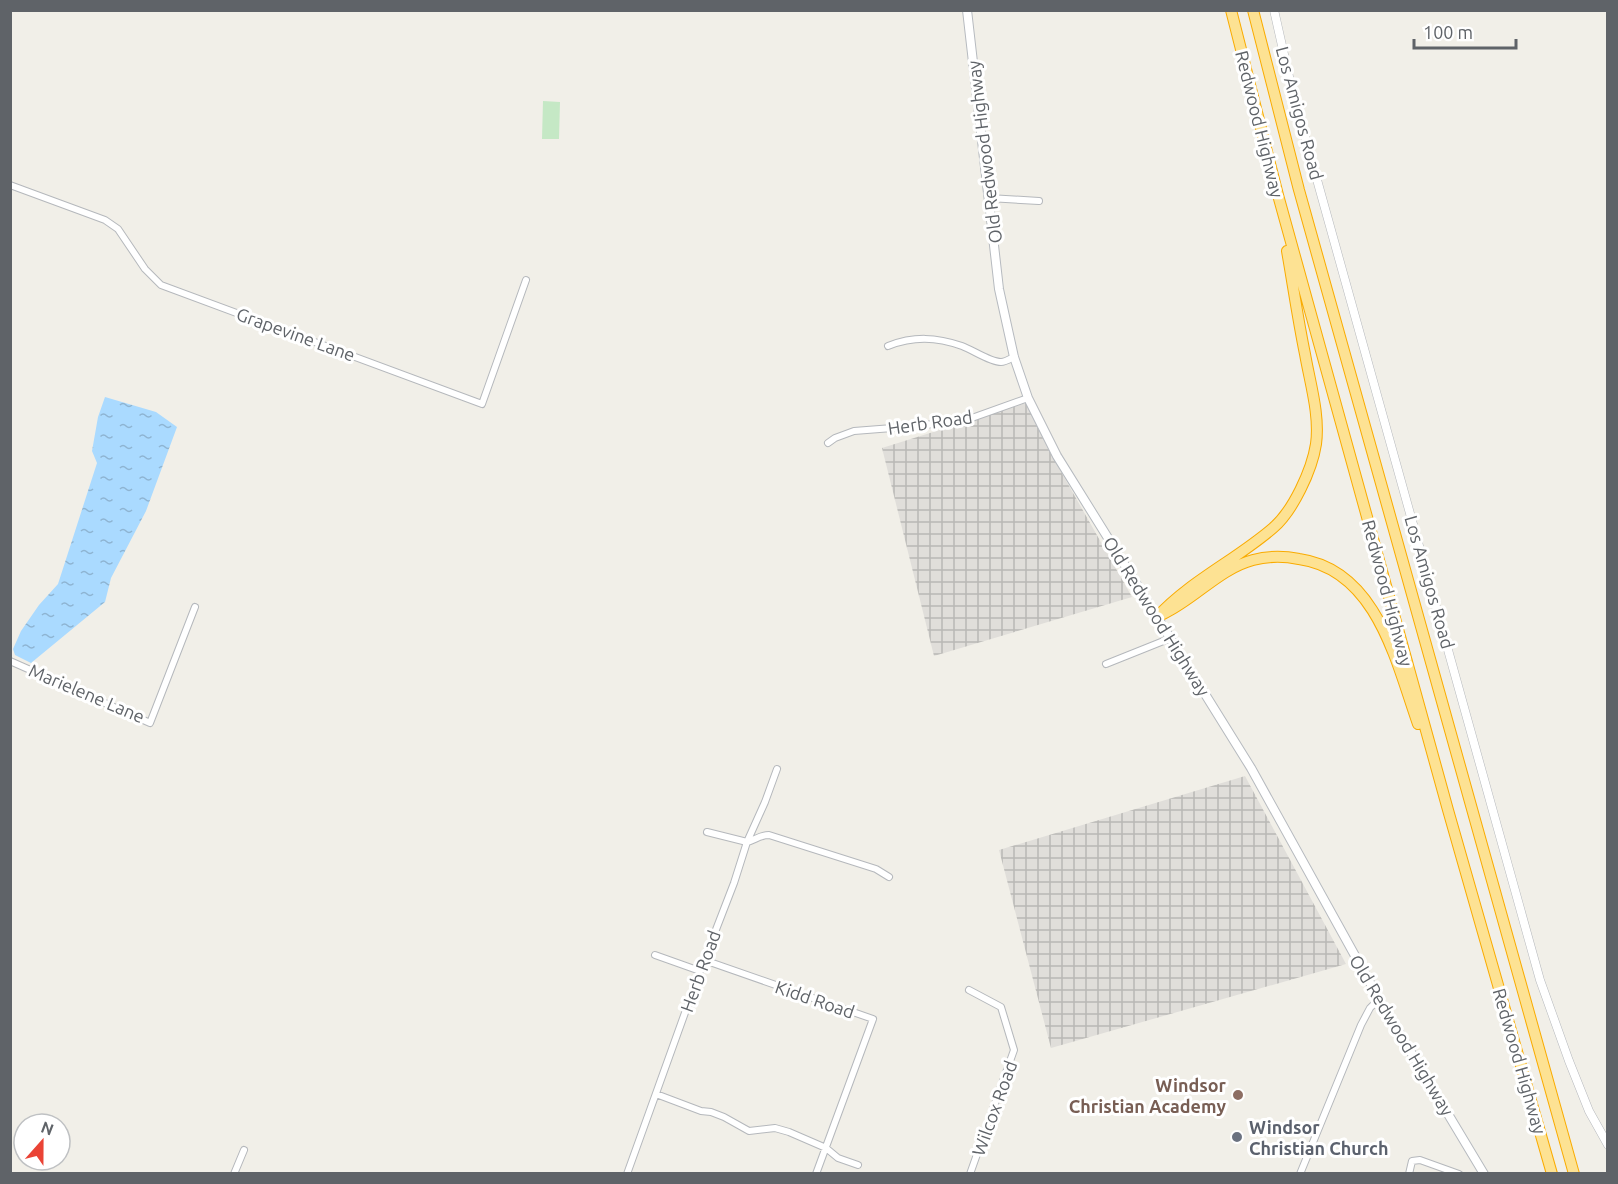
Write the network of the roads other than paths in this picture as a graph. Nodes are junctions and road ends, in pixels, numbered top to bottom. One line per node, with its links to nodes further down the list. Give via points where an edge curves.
1 (967, 10): 7 (main road, Old Redwood Highway)
2 (1231, 10): 6 (highway, Redwood Highway)
3 (1253, 10): 43 (highway, Redwood Highway, via 1299,190)
4 (1274, 10): 30 (street, Los Amigos Road, via 1292,90 1540,980 1589,1111)
5 (10, 185): 9 (street, Grapevine Lane, via 105,220 117,229 161,285 482,404)
6 (1278, 195): 15 (highway, via 1315,409 1317,429 1312,459 1296,496 1275,526 1172,601); 20 (highway, Redwood Highway)
7 (989, 198): 8 (street); 11 (main road, Old Redwood Highway, via 999,289)
8 (1039, 201)
9 (526, 280)
10 (888, 346): 11 (street, via 921,338 960,345 992,360 1002,362)
11 (1014, 357): 12 (main road, Old Redwood Highway)
12 (1028, 398): 13 (street, Herb Road, via 969,419 854,432); 15 (main road, Old Redwood Highway, via 1058,456)
13 (828, 443)
14 (195, 607): 17 (street, Marielene Lane, via 150,723)
15 (1157, 617): 16 (main road, Old Redwood Highway); 20 (highway, via 1230,570 1253,560 1287,557 1333,569 1357,588 1379,623)
16 (1171, 639): 18 (street); 28 (main road, Old Redwood Highway, via 1251,768)
17 (10, 661)
18 (1106, 664)
19 (777, 769): 22 (street, Herb Road)
20 (1448, 810): 42 (highway, Redwood Highway)
21 (706, 832): 22 (street)
22 (747, 842): 23 (street, via 769,835 876,869); 25 (street, Herb Road)
23 (889, 877)
24 (655, 955): 26 (street)
25 (704, 960): 26 (street, Herb Road); 31 (street, Kidd Road, via 873,1019)
26 (700, 971): 29 (street, Herb Road)
27 (969, 990): 37 (street, Wilcox Road, via 1001,1007 1014,1050)
28 (1379, 999): 38 (street, via 1360,1025); 41 (main road, Old Redwood Highway)
29 (656, 1094): 31 (street, via 724,1117 749,1131 789,1131); 35 (street, Herb Road)
30 (1608, 1145)
31 (826, 1148): 33 (street, via 838,1158); 36 (street, Kidd Road)
32 (244, 1150): 34 (street)
33 (858, 1165)
34 (234, 1173)
35 (627, 1173)
36 (816, 1173)
37 (970, 1173)
38 (1300, 1173)
39 (1409, 1173): 40 (street, via 1412,1161 1420,1160)
40 (1459, 1173)
41 (1484, 1173)
42 (1552, 1173)
43 (1574, 1173)

